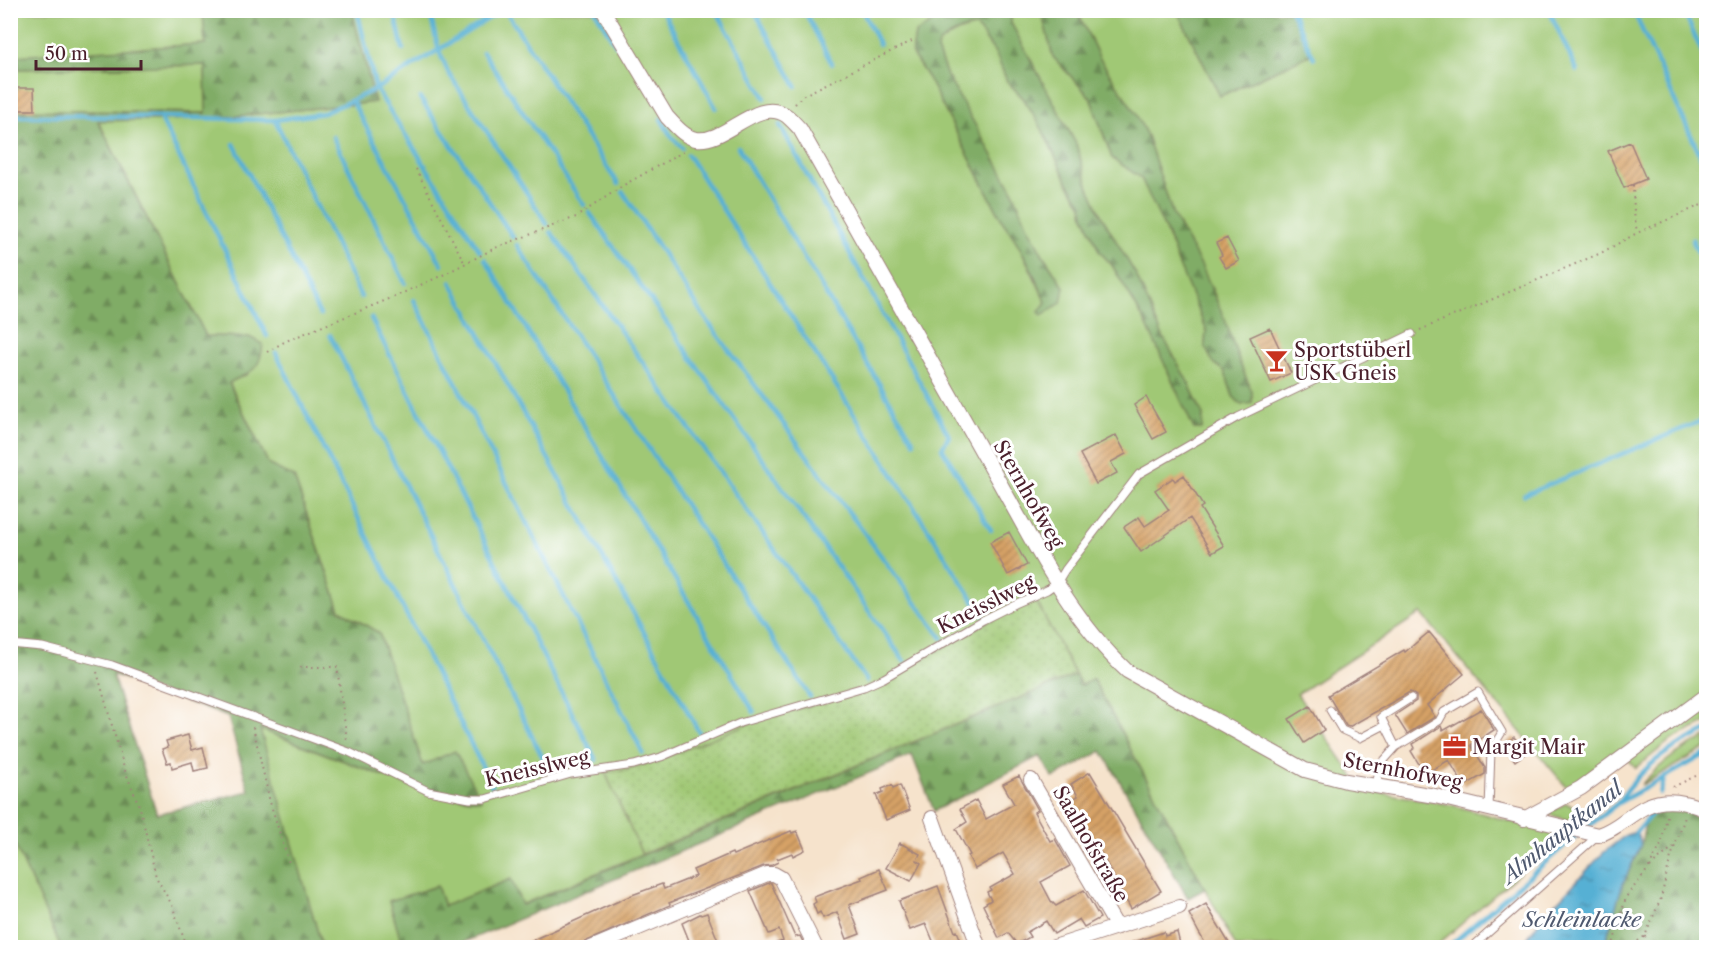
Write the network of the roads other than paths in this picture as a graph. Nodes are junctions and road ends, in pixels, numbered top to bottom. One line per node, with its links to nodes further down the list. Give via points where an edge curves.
1 (603, 10): 3 (street, Sternhofweg, via 667,117 681,131 696,139 716,136 768,111 785,115 800,129)
2 (1412, 334): 3 (lane, via 1238,417 1139,474)
3 (1057, 583): 4 (lane, Kneisslweg, via 864,687 760,716 634,765 571,774 485,799 428,791 349,752 112,665 42,647); 11 (street, Sternhofweg, via 1086,626 1127,671 1305,770)
4 (10, 644)
5 (1707, 696): 15 (street, via 1581,788)
6 (1411, 698): 8 (lane, via 1381,717)
7 (1330, 710): 8 (lane, via 1342,730 1360,738)
8 (1384, 725): 9 (lane)
9 (1396, 747): 11 (lane, via 1380,765); 12 (lane, via 1478,692 1502,732 1491,750)
10 (1031, 780): 18 (street, Saalhofstraße)
11 (1376, 786): 12 (street, Sternhofweg)
12 (1488, 809): 15 (street, Sternhofweg)
13 (1707, 810): 16 (street, via 1669,800 1647,806 1611,831)
14 (932, 818): 22 (street)
15 (1524, 819): 16 (street, Sternhofweg)
16 (1598, 835): 23 (lane)
17 (1179, 907): 18 (street)
18 (1116, 927): 19 (street)
19 (1054, 947)
20 (591, 948): 21 (street, via 767,874 780,878)
21 (816, 948)
22 (979, 948)
23 (1471, 948)

